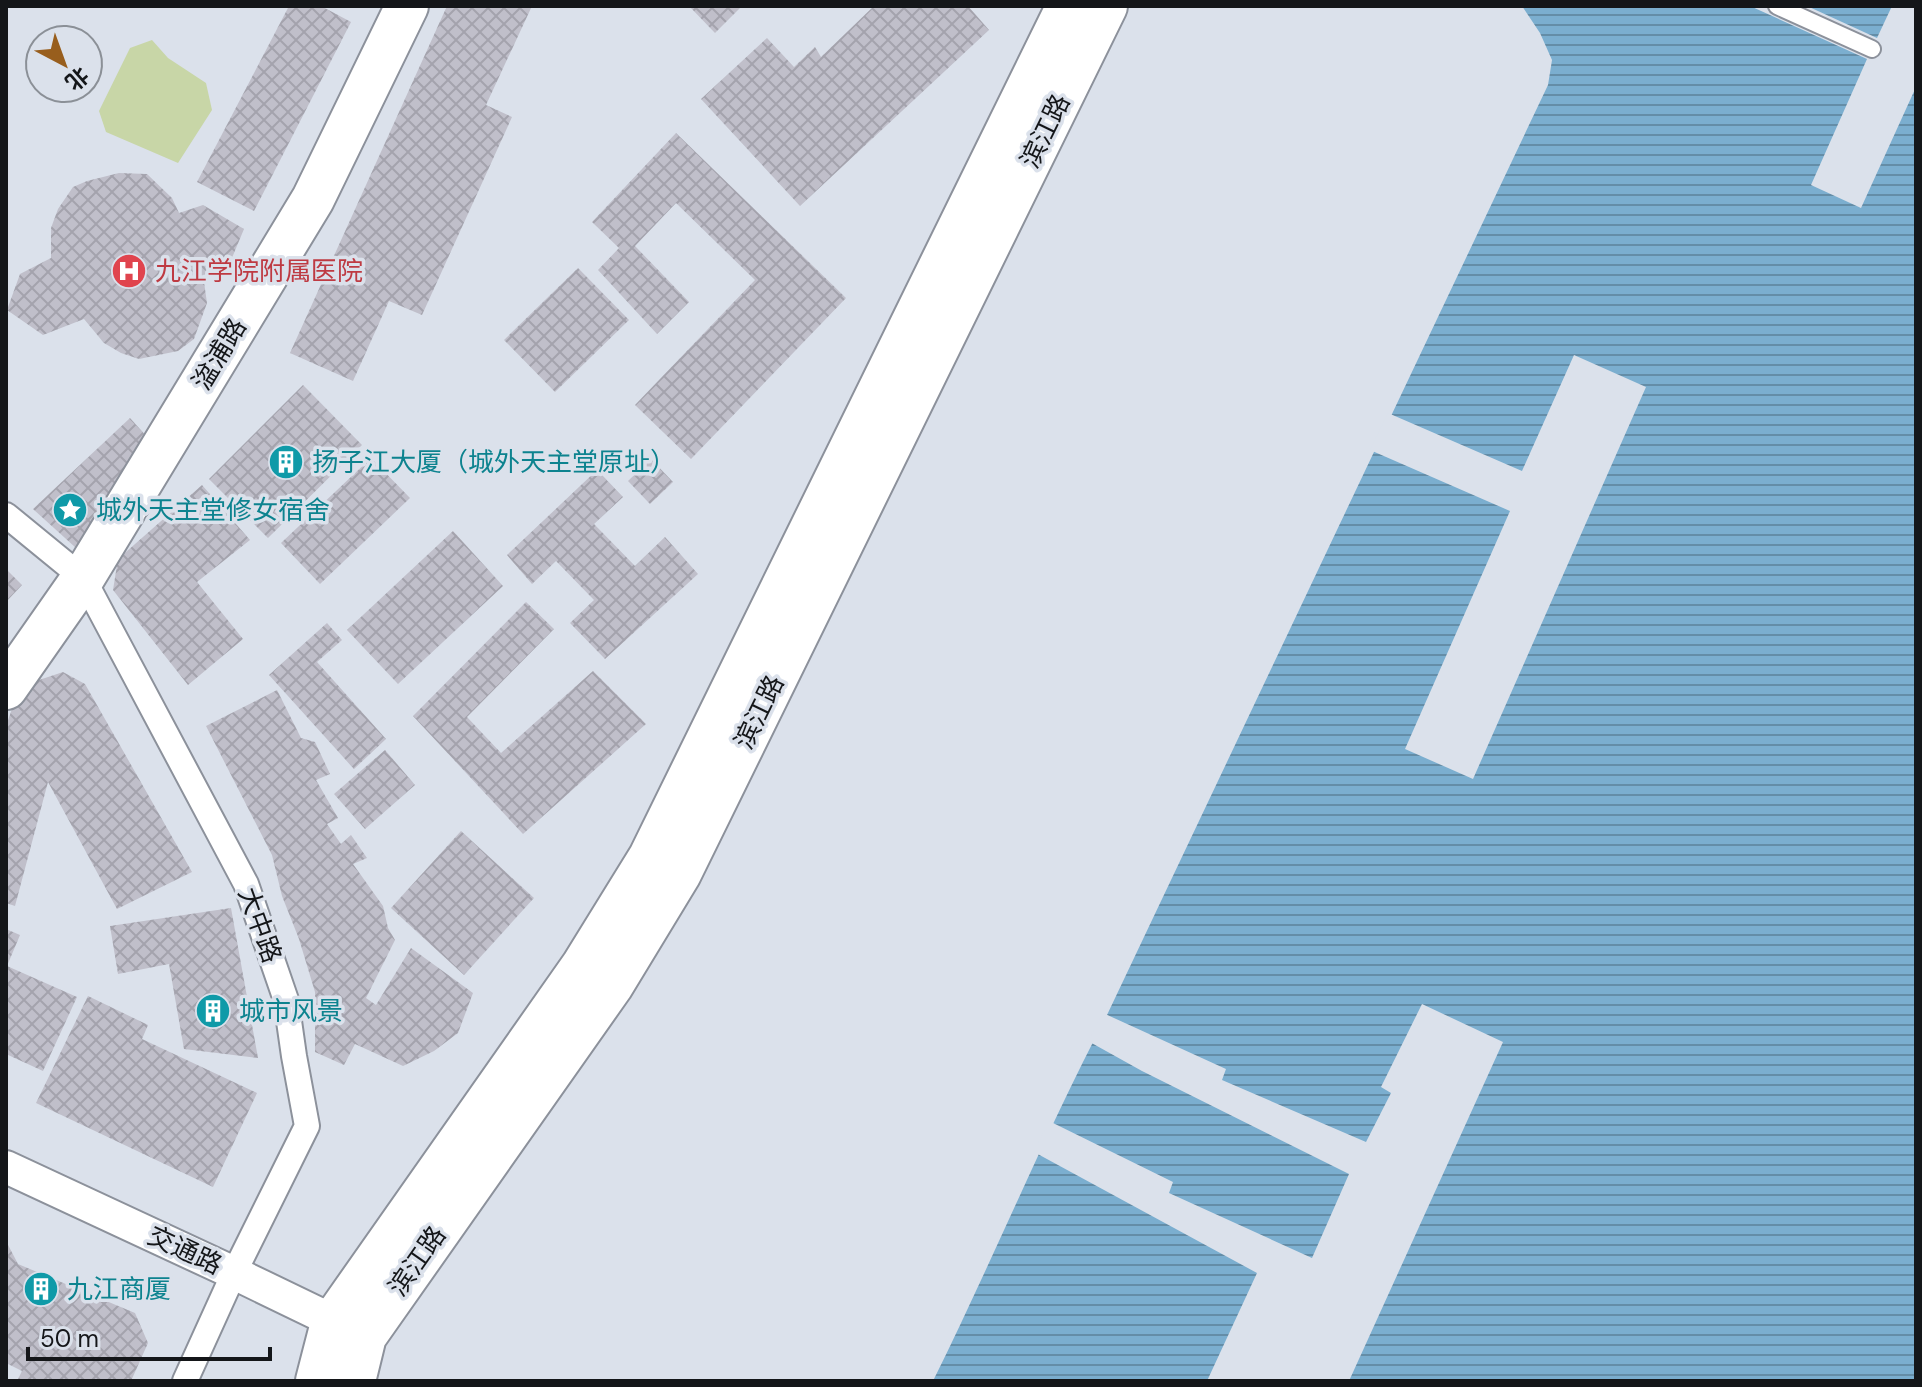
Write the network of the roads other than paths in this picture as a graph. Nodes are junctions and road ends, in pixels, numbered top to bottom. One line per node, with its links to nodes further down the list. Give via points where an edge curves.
1 (407, 6): 7 (street, 湓浦路, via 313,199)
2 (1069, 6): 11 (main road, 滨江路, via 651,857)
3 (1105, 6): 11 (main road, 滨江路, via 679,873 611,985)
4 (1777, 6): 5 (lane)
5 (1872, 49)
6 (6, 515): 7 (street, 大中路)
7 (83, 578): 8 (street, 湓浦路); 10 (street, 大中路, via 246,884 286,1000 307,1126)
8 (6, 688)
9 (6, 1167): 10 (street, 交通路)
10 (234, 1273): 11 (street, 交通路); 12 (street, 大中路)
11 (348, 1329): 13 (main road, 滨江路); 14 (main road, 滨江路)
12 (185, 1381)
13 (318, 1381)
14 (353, 1381)

